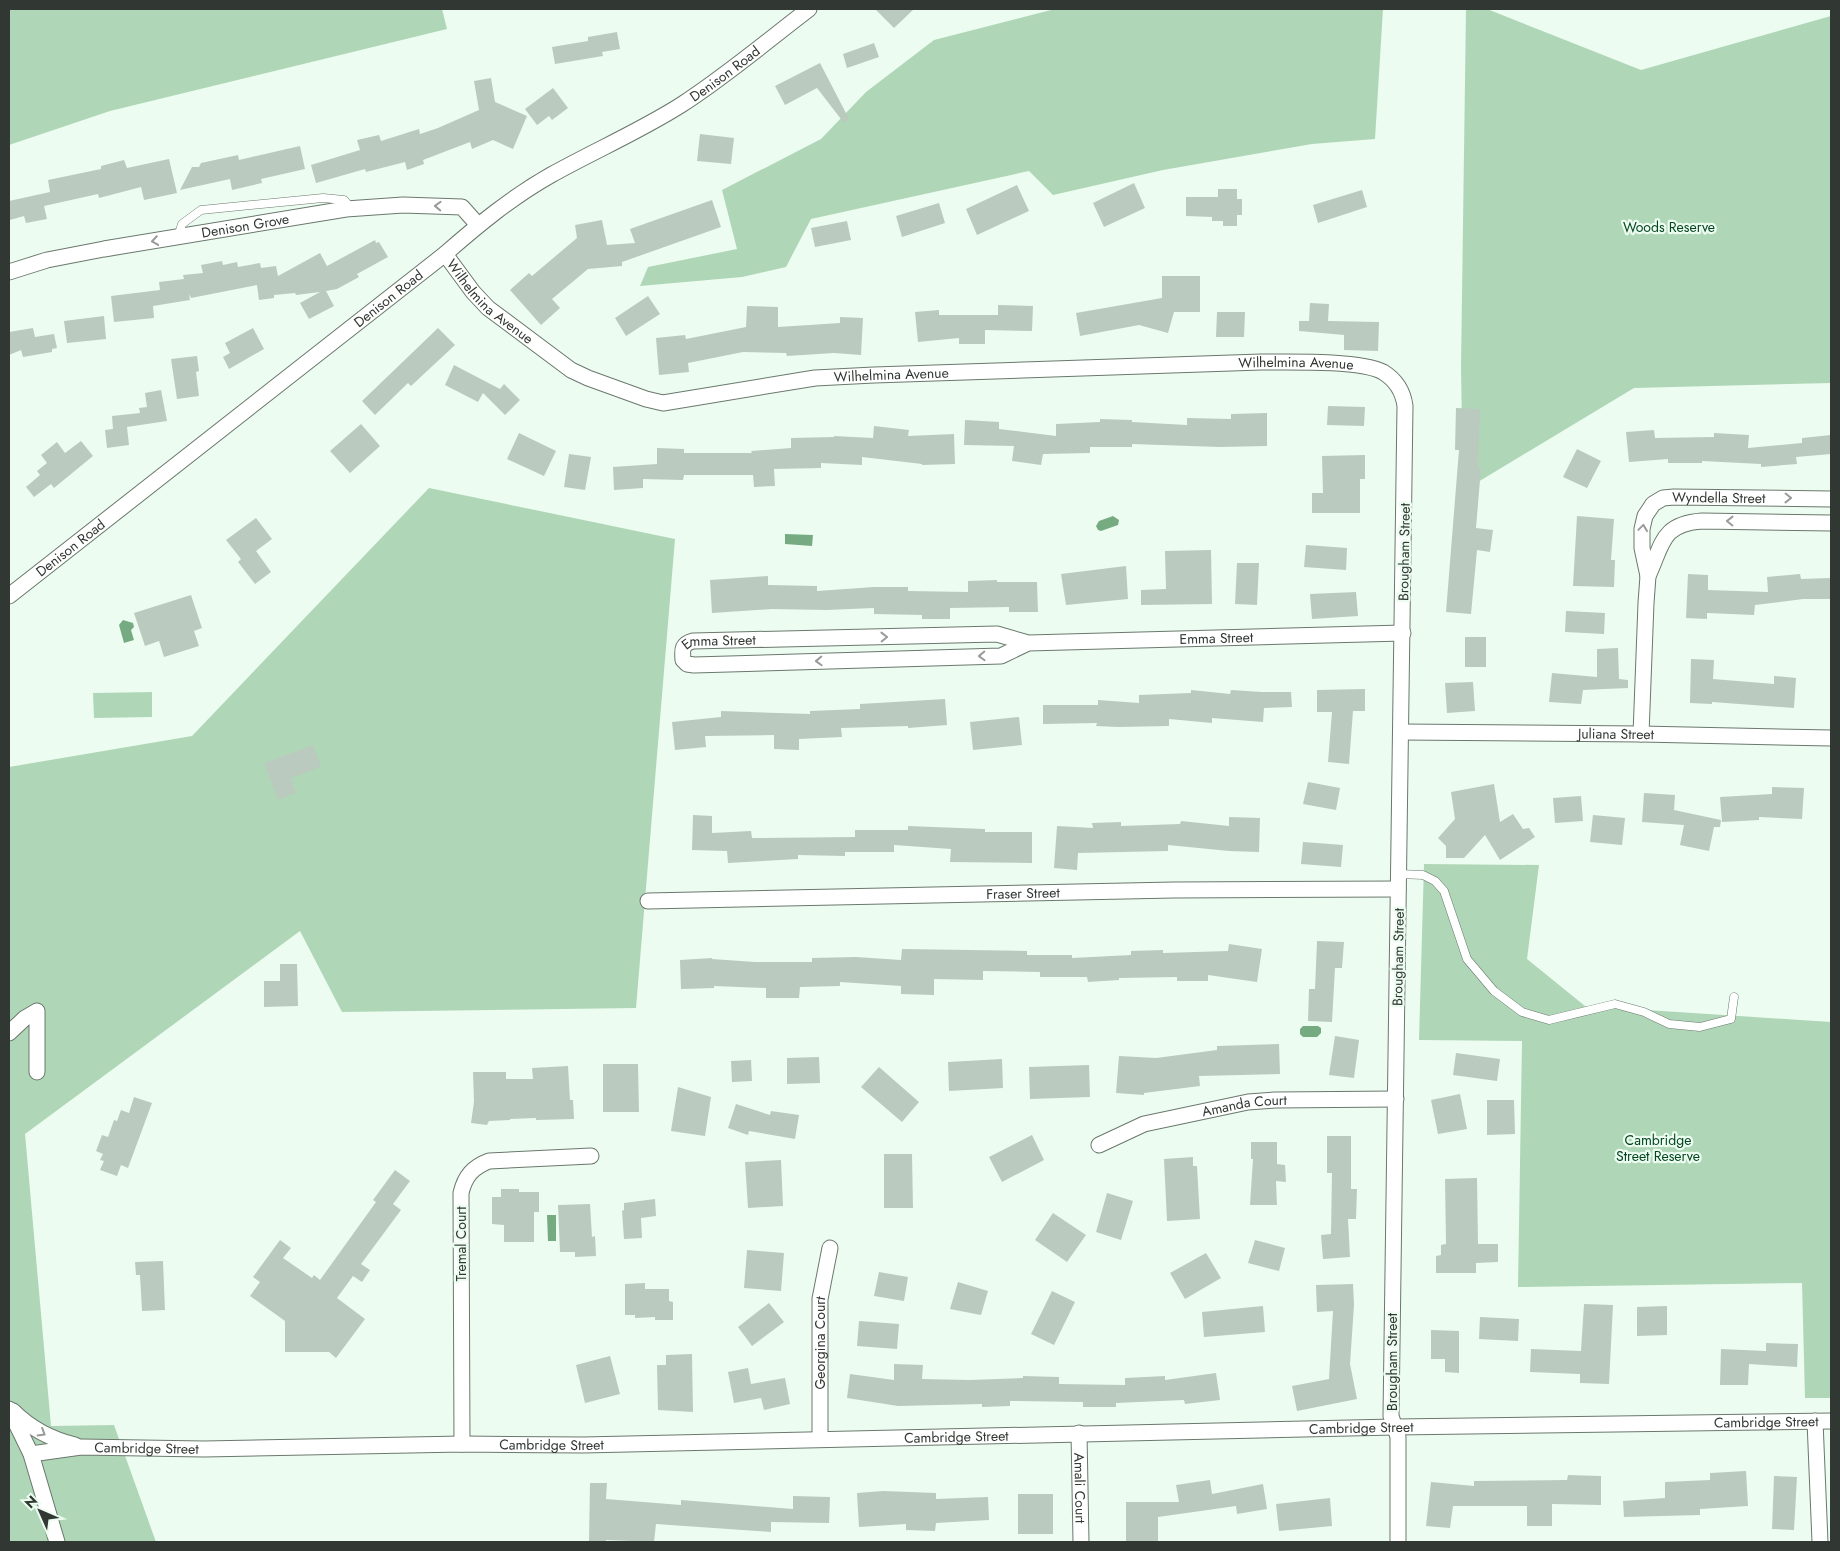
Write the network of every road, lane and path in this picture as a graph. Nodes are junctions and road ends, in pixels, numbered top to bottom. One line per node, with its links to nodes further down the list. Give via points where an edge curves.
1 (809, 9): 3 (street, Denison Road, via 682,104 550,175)
2 (352, 209): 3 (street, Denison Grove, one-way to 2, via 462,207 403,205); 4 (street, Denison Grove); 4 (lane, via 344,200 324,198 202,210 182,224)
3 (478, 225): 5 (street, Denison Road)
4 (178, 237): 6 (street, Denison Grove, one-way to 6, via 47,260)
5 (445, 254): 7 (street, Wilhelmina Avenue, via 488,308 571,370 663,403 815,378 874,375 1309,362 1374,368); 11 (street, Denison Road)
6 (9, 272)
7 (1389, 376): 12 (street, Brougham Street, via 1400,388 1405,406)
8 (1831, 499): 10 (street, Wyndella Street, one-way to 8, via 1642,528 1653,504 1663,498)
9 (1831, 523): 10 (street, Wyndella Street, one-way to 10, via 1686,522 1671,530 1661,543)
10 (1648, 576): 15 (street, Wyndella Street)
11 (9, 596)
12 (1403, 633): 13 (street, Emma Street); 14 (street, Brougham Street)
13 (1028, 643): 13 (street, Emma Street, one-way to 13, via 1001,656 694,665 682,660 682,648 693,641 997,634)
14 (1401, 732): 15 (street, Juliana Street); 17 (street, Brougham Street)
15 (1641, 734): 16 (street, Juliana Street)
16 (1831, 738)
17 (1398, 881): 18 (street, Fraser Street, via 1174,890); 19 (lane, via 1423,875 1444,890 1467,959 1494,991 1522,1012 1549,1020 1615,1004 1644,1012 1669,1024 1700,1027 1731,1019); 22 (street, Brougham Street)
18 (648, 901)
19 (1734, 997)
20 (9, 1033): 21 (street, via 37,1011)
21 (37, 1072)
22 (1396, 1099): 23 (street, Amanda Court, via 1248,1102 1144,1124); 29 (street, Brougham Street, via 1391,1416)
23 (1099, 1145)
24 (591, 1156): 32 (street, Tremal Court, via 489,1160 470,1172 464,1182 461,1193)
25 (830, 1248): 31 (street, Georgina Court, via 820,1299)
26 (9, 1408): 33 (street, Cambridge Street, one-way to 33, via 44,1435); 34 (street)
27 (1815, 1421): 28 (street, Cambridge Street); 29 (street, Cambridge Street); 38 (street)
28 (1831, 1421)
29 (1394, 1427): 30 (street, Cambridge Street); 37 (street, Brougham Street, via 1398,1437)
30 (1079, 1433): 31 (street, Cambridge Street); 36 (street, Amali Court)
31 (820, 1439): 32 (street, Cambridge Street, via 582,1445)
32 (462, 1444): 33 (street, Cambridge Street, via 204,1449)
33 (81, 1447): 34 (street, Cambridge Street)
34 (31, 1454): 35 (street)
35 (57, 1542)
36 (1081, 1542)
37 (1398, 1542)
38 (1820, 1542)

